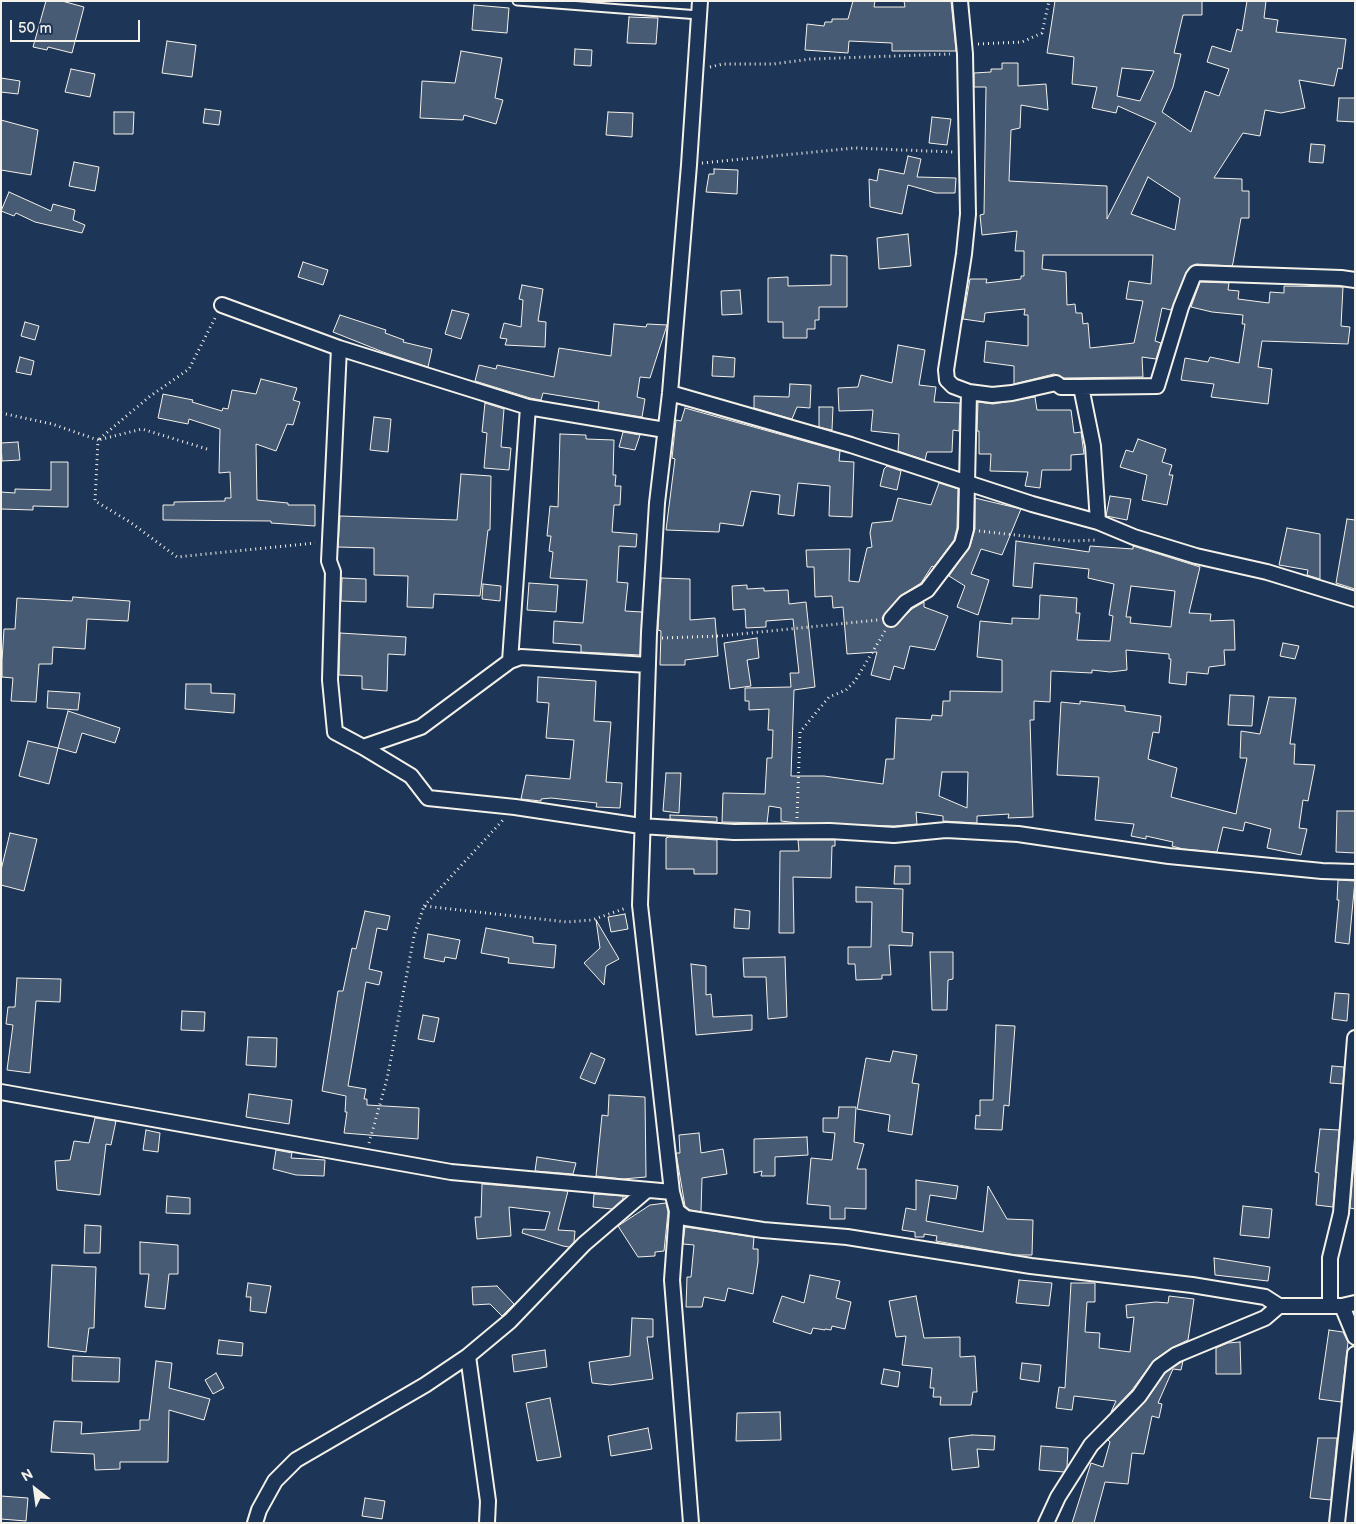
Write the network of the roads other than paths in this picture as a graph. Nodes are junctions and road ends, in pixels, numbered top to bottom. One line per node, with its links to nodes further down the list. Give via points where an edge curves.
1 (517, 1): 3 (lane)
2 (960, 1): 9 (street, via 968,214 946,380)
3 (699, 8): 8 (street)
4 (1355, 280): 7 (street, via 1196,273 1181,307 1157,386)
5 (222, 305): 6 (street)
6 (339, 348): 10 (street); 18 (street, via 329,561 333,572 330,680 335,732)
7 (1081, 387): 9 (street, via 1056,383 1012,393); 13 (street, via 1092,446)
8 (670, 392): 11 (street); 12 (street, via 851,444)
9 (969, 392): 12 (street)
10 (528, 407): 11 (street); 16 (street)
11 (665, 430): 17 (street, via 657,503)
12 (968, 483): 13 (street); 15 (street, via 966,529 962,544 927,590 906,602)
13 (1098, 522): 14 (street, via 1196,556 1267,572)
14 (1355, 599)
15 (891, 619)
16 (510, 661): 17 (street, via 521,657); 18 (street, via 421,727)
17 (648, 665): 19 (street)
18 (363, 747): 19 (street, via 411,776 428,798)
19 (641, 826): 20 (street, via 734,832 830,831 894,835 946,830 1018,834 1169,856 1322,872); 24 (street, via 640,906)
20 (1355, 872)
21 (1355, 1038): 26 (street, via 1341,1213 1330,1258)
22 (1, 1092): 23 (street, via 451,1172)
23 (646, 1190): 24 (street); 30 (street, via 584,1244 510,1321)
24 (672, 1192): 25 (street)
25 (677, 1211): 27 (street, via 686,1218 763,1230 847,1237 1031,1266 1192,1284 1265,1297); 33 (street, via 672,1280)
26 (1338, 1305): 27 (street); 28 (street)
27 (1279, 1306): 34 (street, via 1265,1318 1176,1355 1159,1367 1139,1396 1091,1445 1058,1497)
28 (1355, 1337)
29 (1355, 1354): 35 (street)
30 (468, 1356): 31 (street, via 425,1385 296,1460 275,1481); 32 (street, via 488,1501)
31 (255, 1523)
32 (487, 1523)
33 (691, 1523)
34 (1046, 1523)
35 (1337, 1523)

